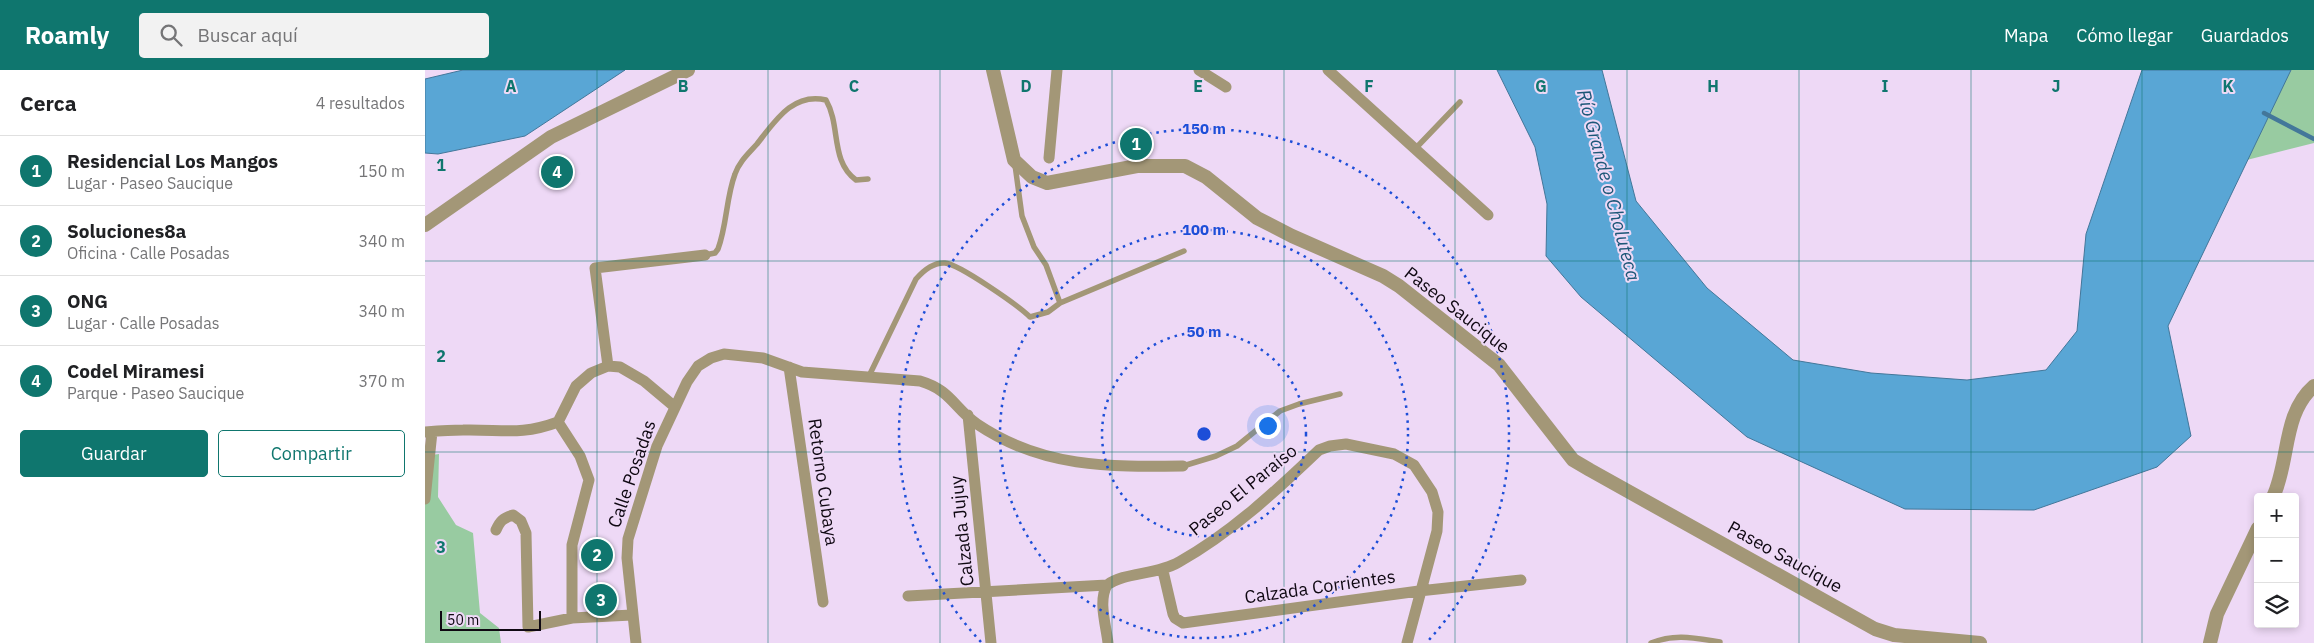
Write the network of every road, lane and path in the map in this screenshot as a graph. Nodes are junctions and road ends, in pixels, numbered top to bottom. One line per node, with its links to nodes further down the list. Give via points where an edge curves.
1 (688, 70): 13 (street, via 551,137)
2 (993, 70): 10 (street)
3 (1057, 70): 9 (street)
4 (1199, 70): 6 (street)
5 (1328, 70): 8 (street)
6 (1226, 87)
7 (1460, 102): 8 (lane)
8 (1415, 149): 12 (street)
9 (1049, 158)
10 (1014, 160): 16 (lane, via 1023,216); 47 (street, Paseo Saucique, via 1032,177 1047,183 1137,166 1185,166 1206,177 1257,218 1399,286 1499,365 1573,460 1875,629 1894,636)
11 (868, 179): 15 (lane, via 856,180 841,165 833,115 826,100 814,97 801,101 784,112 740,163 734,176 720,244 715,253)
12 (1489, 215)
13 (425, 225)
14 (1184, 251): 16 (lane)
15 (705, 255): 17 (street, via 595,268)
16 (1060, 303): 19 (lane, via 1048,312 1030,316 1017,304 950,264 936,264 916,279)
17 (608, 366): 22 (street, via 620,367 644,381); 24 (street, via 591,373 576,386)
18 (789, 367): 19 (street, Calle Posadas, via 802,372); 22 (street, Calle Posadas, via 763,358 724,354 711,358 699,366 687,382); 38 (street, Retorno Cubaya)
19 (869, 376): 23 (street, Calle Posadas, via 920,381 935,386)
20 (2314, 386): 28 (street, via 2296,411)
21 (1340, 394): 27 (lane, via 1281,411 1237,446)
22 (675, 407): 39 (street, Calle Posadas, via 657,446 628,539)
23 (967, 415): 27 (street, Calle Posadas, via 977,424 1019,446 1079,464); 36 (street, Calzada Jujuy)
24 (558, 422): 25 (street, via 540,429 515,432); 40 (street, via 580,456 589,480 572,545)
25 (428, 432): 26 (street)
26 (427, 452): 29 (street)
27 (1183, 466)
28 (2274, 493)
29 (425, 499)
30 (496, 530): 40 (street, via 505,517 513,515 521,521 526,533 528,627)
31 (2254, 536): 48 (street, via 2217,614)
32 (1163, 570): 34 (street, Paseo El Paraíso, via 1121,578); 35 (street, Calzada Corrientes, via 1173,614 1183,623); 35 (street, Paseo El Paraíso, via 1207,544 1249,512 1319,450 1346,444 1393,454 1415,466 1432,492 1438,512 1437,531)
33 (1521, 580): 35 (street, Calzada Corrientes)
34 (1107, 585): 36 (street, Paseo El Paraíso); 44 (street, via 1103,600)
35 (1419, 591): 45 (street, Paseo El Paraíso)
36 (985, 592): 37 (street, Paseo El Paraíso); 43 (street, Calzada Jujuy)
37 (907, 596)
38 (823, 602)
39 (632, 615): 40 (street); 42 (street, Calle Posadas)
40 (572, 618)
41 (1720, 642): 46 (lane, via 1685,636 1665,637)
42 (636, 643)
43 (991, 643)
44 (1108, 643)
45 (1407, 643)
46 (1651, 643)
47 (1980, 643)
48 (2210, 643)

